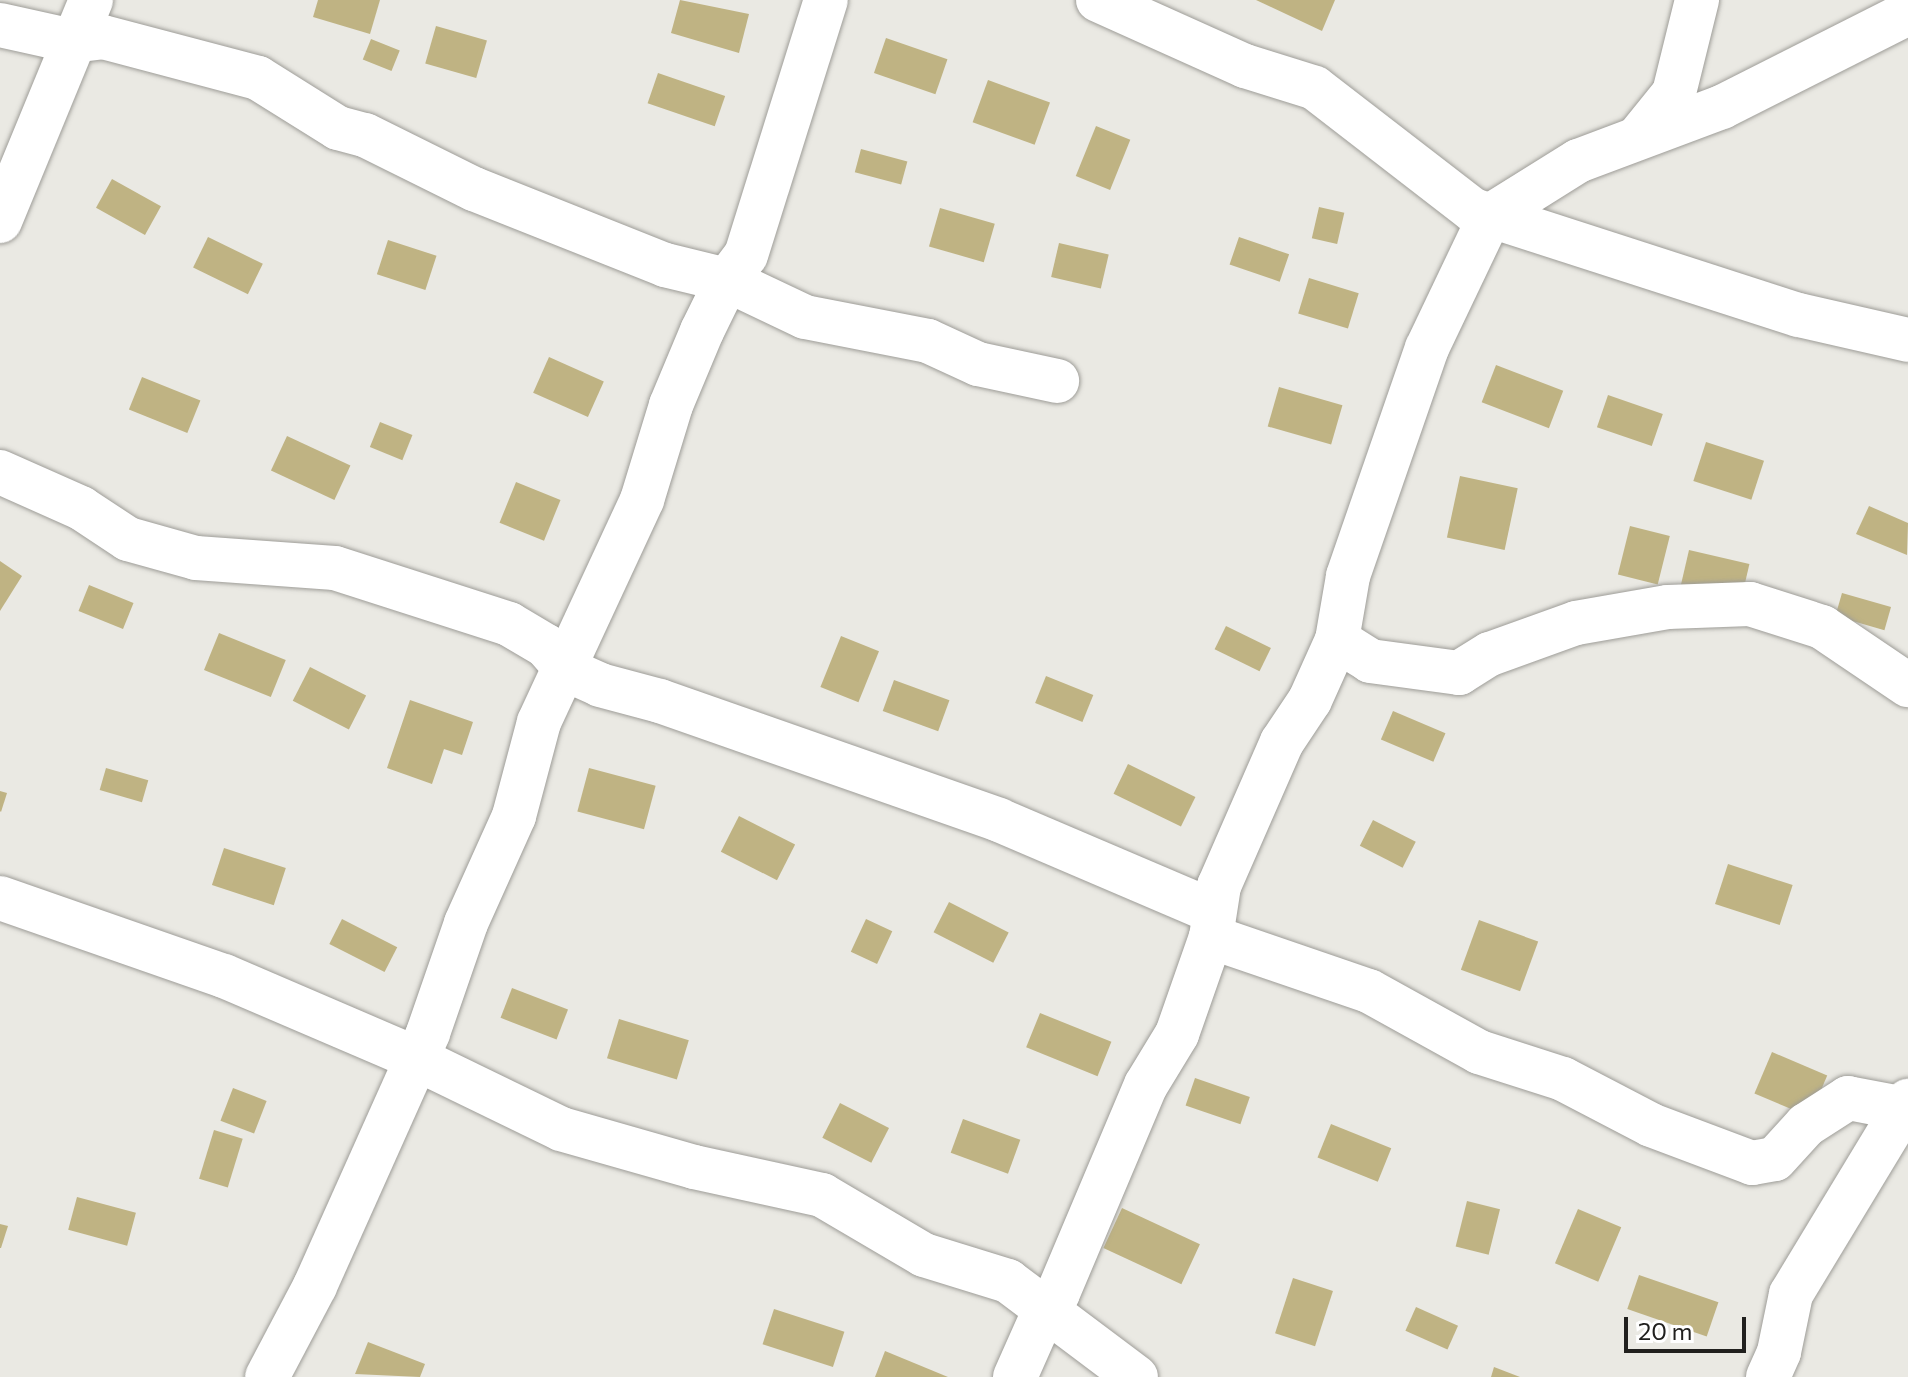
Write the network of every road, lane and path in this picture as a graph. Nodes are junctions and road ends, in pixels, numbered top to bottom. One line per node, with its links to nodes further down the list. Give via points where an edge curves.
1 (91, 0): 7 (street)
2 (826, 0): 11 (street, via 746,255)
3 (1098, 0): 9 (street, via 1245,66 1315,88 1440,186)
4 (1697, 0): 8 (street, via 1674,93)
5 (1908, 13): 8 (street, via 1722,107)
6 (0, 25): 7 (street)
7 (72, 41): 10 (street); 11 (street, via 103,37 258,78 338,128 365,135 474,189 693,275)
8 (1638, 137): 9 (street, via 1578,161)
9 (1490, 216): 12 (street, via 1799,315); 15 (street, via 1427,348 1348,576)
10 (0, 221)
11 (727, 280): 13 (street, via 805,317 928,341 978,364); 16 (street, via 671,405 642,500)
12 (1908, 340)
13 (1057, 381)
14 (0, 472): 16 (street, via 81,508 128,539 221,562 315,564 463,607 509,624 546,646)
15 (1337, 640): 17 (street, via 1370,661 1459,673 1490,654 1576,623 1684,605 1750,604 1822,627); 19 (street, via 1269,771)
16 (567, 670): 19 (street, via 999,820); 20 (street, via 539,722 514,816)
17 (1908, 685)
18 (0, 898): 20 (street, via 198,966)
19 (1211, 924): 21 (street, via 1369,991 1479,1052 1563,1079 1651,1125 1752,1163 1775,1159 1806,1125 1848,1098); 22 (street, via 1177,1034 1146,1085 1058,1293)
20 (415, 1058): 22 (street, via 583,1136 822,1195 924,1255 1008,1281); 23 (street, via 315,1286)
21 (1905, 1105): 26 (street, via 1791,1294)
22 (1046, 1307): 24 (street); 25 (street)
23 (267, 1377)
24 (1015, 1377)
25 (1136, 1377)
26 (1768, 1377)

